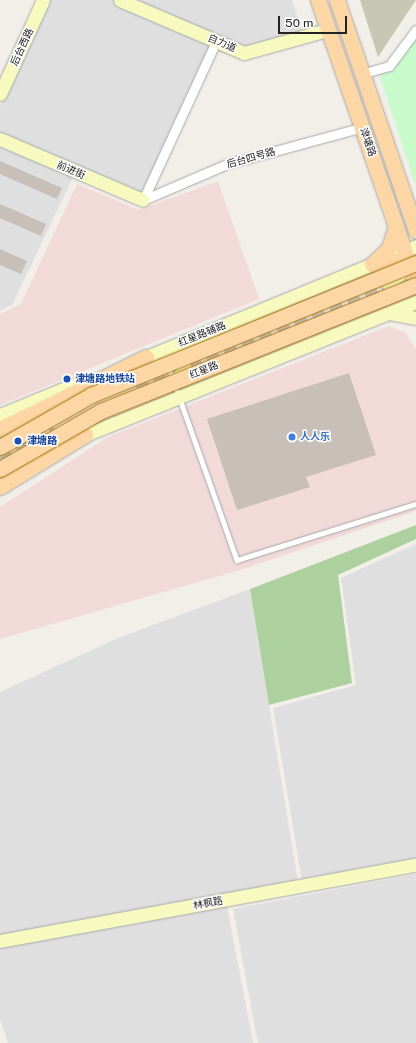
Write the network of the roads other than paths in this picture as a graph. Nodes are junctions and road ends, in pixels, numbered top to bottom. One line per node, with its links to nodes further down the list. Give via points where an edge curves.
1 (43, 0): 10 (main road, 后台西路)
2 (120, 0): 5 (main road, 自力道)
3 (318, 0): 6 (main road, 津塘路)
4 (337, 0): 9 (main road, 津塘路)
5 (138, 4): 8 (main road, 自力道)
6 (328, 30): 8 (main road, 自力道, via 244,53); 11 (main road, 津塘路)
7 (416, 30): 9 (street, via 389,66)
8 (216, 41): 13 (street)
9 (361, 74): 14 (main road, 津塘路)
10 (0, 94)
11 (363, 127): 13 (street, 后台四号路, via 227,164); 15 (main road, 津塘路)
12 (0, 139): 13 (main road, 前进街)
13 (143, 200)
14 (414, 225): 16 (main road)
15 (396, 227): 16 (main road, 津塘路); 17 (main road, via 390,248)
16 (413, 247): 17 (main road, 红星路辅路); 18 (main road, 津塘路)
17 (372, 264): 18 (main road, via 392,261); 24 (main road, 红星路辅路)
18 (414, 267): 19 (main road); 20 (main road, 津塘路); 33 (main road, 红星路, bridge, via 91,395)
19 (388, 284)
20 (416, 285): 34 (main road, 红星路, bridge, via 101,411)
21 (416, 302): 22 (main road)
22 (384, 314): 23 (main road, via 401,313); 28 (main road)
23 (416, 318)
24 (162, 350): 25 (main road, 红星路辅路); 27 (lane)
25 (146, 357): 30 (main road, 红星路辅路); 31 (main road)
26 (185, 368): 27 (main road)
27 (175, 379): 28 (lane); 29 (main road, via 168,392)
28 (181, 394): 29 (main road); 36 (lane, via 237,560)
29 (156, 404): 32 (main road)
30 (0, 415)
31 (0, 429)
32 (85, 435): 35 (main road)
33 (0, 447)
34 (0, 470)
35 (0, 487)
36 (416, 504)
37 (416, 864): 38 (main road, 林枫路)
38 (0, 941)

